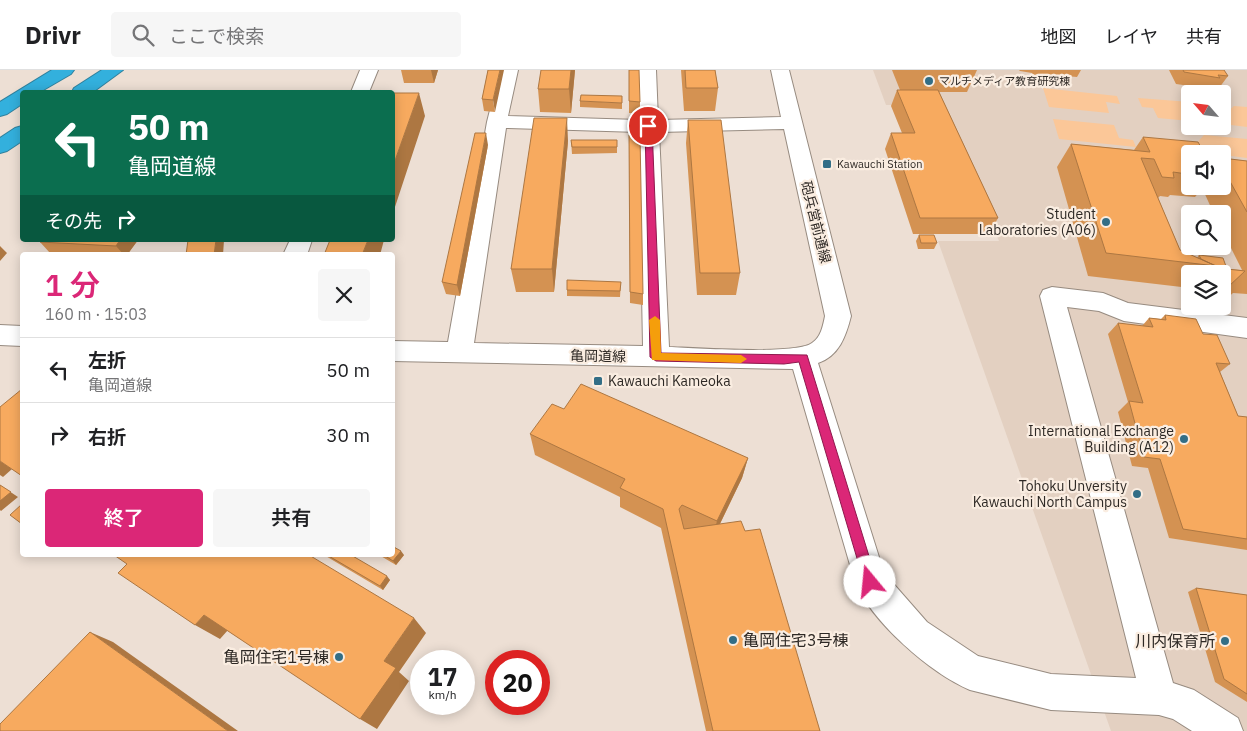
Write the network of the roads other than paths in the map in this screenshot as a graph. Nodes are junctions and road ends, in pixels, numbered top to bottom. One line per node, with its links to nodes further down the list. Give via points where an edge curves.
1 (65, 70): 7 (highway)
2 (114, 70): 8 (highway)
3 (369, 70): 9 (street)
4 (509, 70): 12 (street)
5 (647, 70): 14 (street)
6 (780, 70): 13 (street, 砲兵営前通線)
7 (31, 90)
8 (84, 90)
9 (361, 90)
10 (20, 97): 11 (highway)
11 (0, 110)
12 (498, 122): 14 (street); 21 (street)
13 (791, 123): 14 (street); 23 (street, 砲兵営前通線, via 838,316 834,336 820,353)
14 (648, 126): 22 (street)
15 (20, 133): 16 (highway)
16 (0, 147)
17 (1247, 328): 24 (street, via 1124,312 1103,302 1052,296)
18 (0, 335): 19 (street)
19 (20, 336)
20 (395, 351): 21 (street, 亀岡道線)
21 (459, 352): 22 (street, 亀岡道線)
22 (656, 357): 23 (street, 亀岡道線)
23 (803, 358): 24 (street, via 870,582 915,634 970,672 1051,692)
24 (1159, 698): 25 (street, via 1181,703)
25 (1225, 731)

